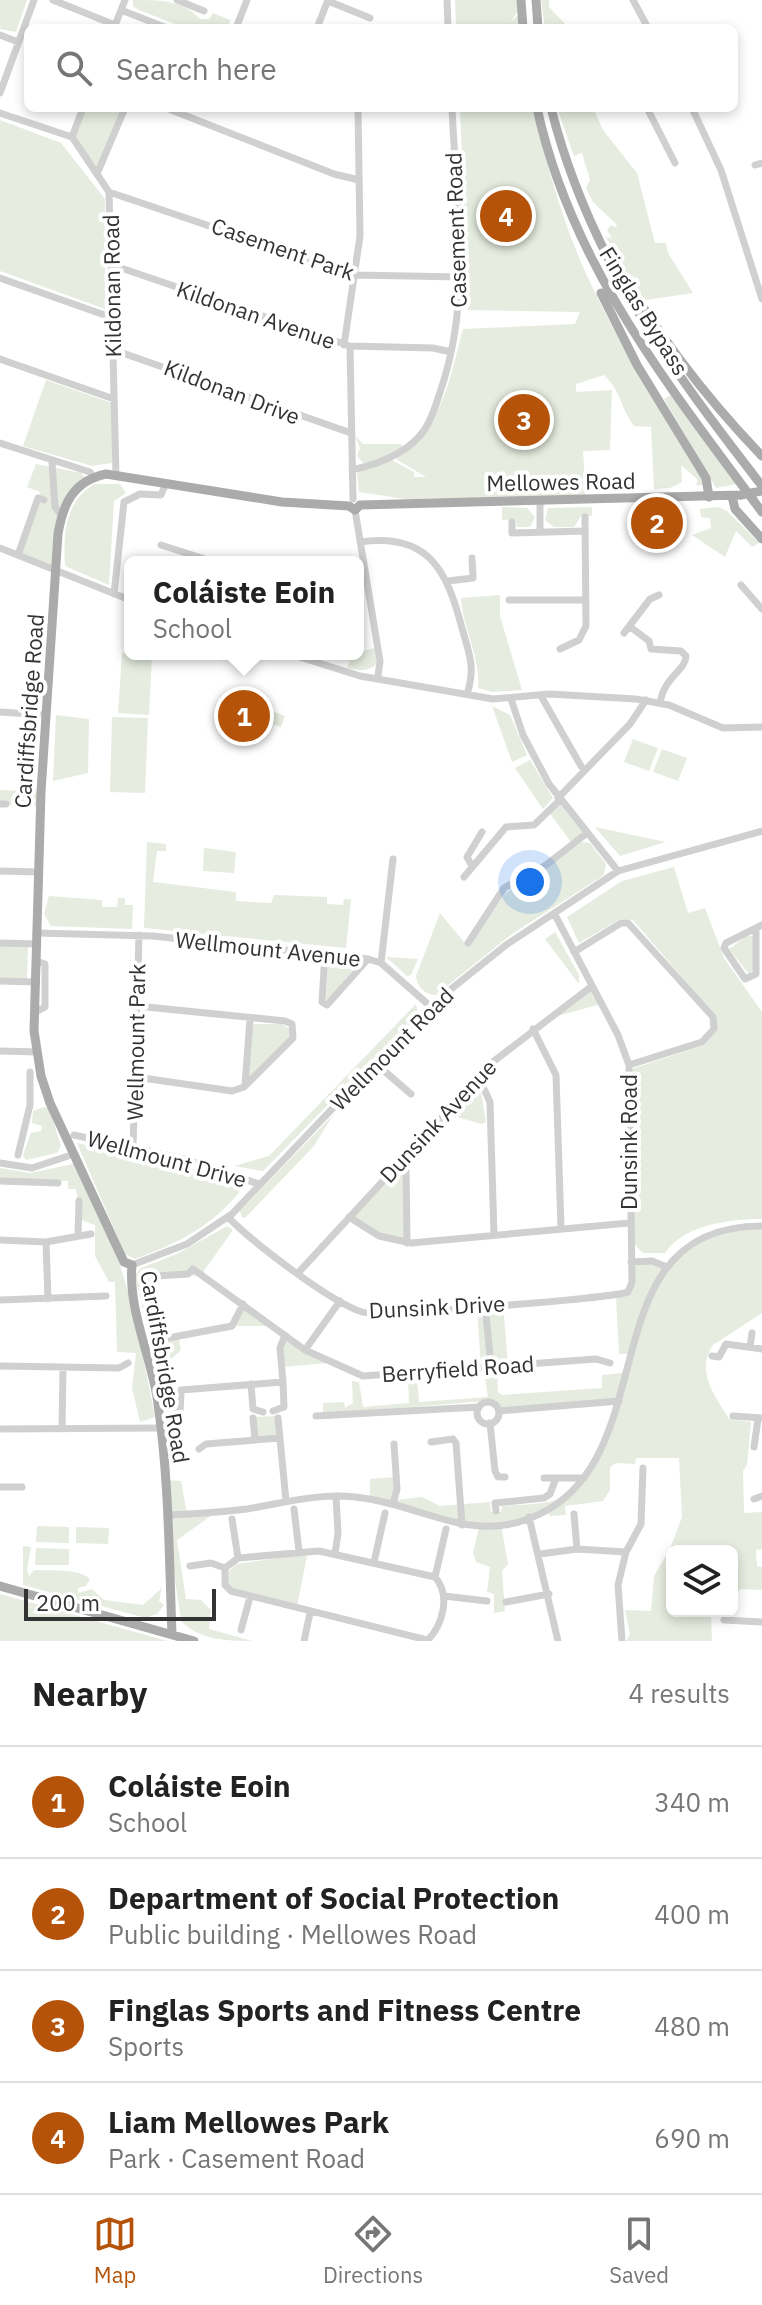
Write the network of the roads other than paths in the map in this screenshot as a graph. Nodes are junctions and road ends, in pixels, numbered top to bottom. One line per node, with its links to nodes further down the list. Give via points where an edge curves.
1 (34, 0): 14 (street)
2 (53, 0): 15 (street)
3 (125, 0): 11 (street)
4 (177, 0): 12 (street)
5 (247, 0): 18 (street)
6 (328, 0): 13 (street); 19 (street)
7 (447, 0): 20 (street)
8 (521, 0): 21 (main road)
9 (536, 0): 22 (main road)
10 (633, 0): 23 (street)
11 (121, 10): 16 (street); 17 (street)
12 (204, 11)
13 (370, 18)
14 (25, 24)
15 (108, 24)
16 (116, 24)
17 (157, 24)
18 (238, 24)
19 (319, 24)
20 (448, 24)
21 (523, 24)
22 (538, 24)
23 (646, 24)
24 (24, 26): 26 (street)
25 (0, 35): 26 (street)
26 (18, 42): 27 (street)
27 (0, 93)
28 (81, 112): 38 (street)
29 (123, 112): 42 (street)
30 (176, 112): 43 (street)
31 (358, 112): 43 (street)
32 (452, 112): 47 (street, Casement Road)
33 (538, 112): 40 (main road, Finglas Bypass)
34 (552, 112): 39 (main road, Finglas Bypass)
35 (649, 112): 41 (street)
36 (694, 112): 49 (street, via 721,170)
37 (0, 113): 38 (street)
38 (72, 137): 42 (street, Kildonan Road)
39 (561, 143): 58 (main road, via 599,235 624,278 737,431); 65 (main road, Finglas Bypass, via 620,287)
40 (548, 157): 67 (main road, via 593,277 637,365 706,478); 71 (main road, Finglas Bypass, via 583,247 614,305)
41 (675, 163)
42 (97, 174): 44 (street, Kildonan Road)
43 (359, 180): 46 (street)
44 (109, 192): 45 (street, Kildonan Road); 46 (street, Casement Park)
45 (111, 268): 50 (street, Kildonan Road); 51 (street, Kildonan Avenue)
46 (354, 275): 47 (street, Casement Park); 51 (street)
47 (461, 277): 53 (street, Casement Road)
48 (0, 278): 50 (street)
49 (762, 299)
50 (113, 318): 52 (street, Kildonan Road)
51 (347, 346): 53 (street, Kildonan Avenue); 56 (street)
52 (114, 350): 55 (street, Kildonan Road); 56 (street, Kildonan Drive)
53 (451, 352): 60 (street, Casement Road, via 424,430 403,451)
54 (0, 359): 55 (street)
55 (114, 399): 61 (street, Kildonan Road)
56 (351, 433): 60 (street)
57 (0, 443): 59 (street)
58 (762, 456)
59 (52, 462): 62 (street); 72 (street, via 55,507)
60 (352, 470): 70 (street)
61 (116, 475): 62 (main road, Mellowes Road); 63 (main road, Mellowes Road)
62 (93, 477): 64 (main road, Mellowes Road)
63 (166, 483): 70 (main road, Mellowes Road, via 282,502); 91 (street, via 161,495 140,494 124,502)
64 (78, 485): 72 (main road, Cardiffsbridge Road)
65 (762, 488): 66 (main road, Mellowes Road, bridge)
66 (736, 495): 67 (main road, Mellowes Road); 77 (main road, via 735,509)
67 (709, 497): 69 (main road, Mellowes Road)
68 (44, 500): 81 (street, via 38,498)
69 (540, 500): 70 (main road, Mellowes Road); 76 (street)
70 (354, 505): 78 (street)
71 (762, 512)
72 (61, 515): 86 (main road, Cardiffsbridge Road)
73 (585, 517): 75 (street)
74 (512, 522): 76 (street, via 512,533)
75 (585, 531): 76 (street); 95 (street)
76 (540, 532)
77 (762, 539)
78 (360, 542): 83 (street); 87 (street, via 397,542 413,548 429,557)
79 (161, 545): 82 (street)
80 (0, 548): 81 (street)
81 (18, 555): 86 (street)
82 (193, 556)
83 (362, 556)
84 (472, 558): 87 (street, via 473,578)
85 (364, 566): 90 (street)
86 (56, 570): 91 (street); 106 (main road, Cardiffsbridge Road)
87 (448, 581): 100 (street, via 473,672)
88 (741, 585): 96 (street)
89 (364, 589): 90 (street)
90 (368, 589): 99 (street)
91 (114, 594): 93 (street)
92 (659, 595): 104 (street, via 627,630 649,641 651,649 686,656 683,667 664,685)
93 (124, 598)
94 (509, 600): 95 (street)
95 (586, 600): 97 (street, via 582,635)
96 (762, 609)
97 (560, 649)
98 (309, 660): 99 (street, via 360,676)
99 (378, 676): 100 (street)
100 (467, 694): 102 (street)
101 (541, 696): 102 (street); 103 (street); 108 (street)
102 (511, 699): 109 (street, via 523,735)
103 (646, 700): 104 (street); 109 (street)
104 (660, 703): 107 (street, via 737,730)
105 (0, 712): 106 (street)
106 (46, 715): 117 (main road, Cardiffsbridge Road)
107 (762, 727)
108 (581, 766)
109 (559, 799): 112 (street); 114 (street, via 534,825 506,827)
110 (762, 831): 116 (street, Wellmount Road)
111 (482, 832): 114 (street, via 467,857)
112 (587, 833): 116 (street); 124 (street, via 546,865 504,888)
113 (393, 859): 129 (street)
114 (472, 866): 118 (street)
115 (0, 871): 117 (street)
116 (618, 871): 119 (street, Wellmount Road)
117 (38, 872): 122 (main road, Cardiffsbridge Road)
118 (464, 877)
119 (554, 913): 125 (street, Dunsink Road); 134 (street, Wellmount Road)
120 (759, 927): 120 (street, via 724,948 745,979 756,974)
121 (139, 935): 122 (street, Wellmount Avenue); 126 (street, Wellmount Avenue); 133 (street, Wellmount Park)
122 (36, 938): 123 (street); 128 (main road, Cardiffsbridge Road)
123 (0, 943)
124 (468, 943)
125 (574, 952): 132 (street, Dunsink Road); 141 (street, via 628,923 713,1017 714,1029 702,1042)
126 (325, 953): 127 (street, Wellmount Avenue); 127 (street, via 322,1002 327,1005)
127 (368, 959): 129 (street, Wellmount Avenue)
128 (36, 961): 131 (main road, Cardiffsbridge Road); 135 (street, via 45,964 45,1007)
129 (381, 963): 134 (street, Wellmount Avenue)
130 (0, 981): 131 (street)
131 (35, 982): 135 (main road, Cardiffsbridge Road)
132 (592, 986): 137 (street, Dunsink Avenue); 141 (street, Dunsink Road)
133 (137, 1006): 136 (street); 143 (street, Wellmount Park)
134 (430, 1006): 140 (street, Wellmount Road)
135 (34, 1013): 139 (main road, Cardiffsbridge Road)
136 (250, 1019): 145 (street); 145 (street, via 292,1024 293,1038)
137 (533, 1029): 144 (street, Dunsink Avenue); 165 (street, via 556,1075)
138 (0, 1051): 139 (street)
139 (37, 1052): 147 (main road, Cardiffsbridge Road)
140 (375, 1063): 146 (street); 159 (street, Wellmount Road)
141 (629, 1065): 163 (street, Dunsink Road)
142 (30, 1072): 148 (street)
143 (136, 1077): 145 (street, via 218,1091); 152 (street, Wellmount Park)
144 (479, 1078): 155 (street, Dunsink Avenue); 168 (street, via 490,1102)
145 (244, 1087)
146 (411, 1094)
147 (50, 1103): 148 (street); 153 (main road, Cardiffsbridge Road)
148 (30, 1105): 149 (street)
149 (27, 1127): 150 (street); 154 (street)
150 (38, 1128)
151 (74, 1135): 152 (street, Wellmount Drive)
152 (133, 1148): 159 (street, Wellmount Drive)
153 (74, 1154): 156 (street, via 32,1168); 173 (main road, Cardiffsbridge Road, via 124,1262)
154 (18, 1155)
155 (402, 1160): 162 (street, Dunsink Avenue); 171 (street)
156 (0, 1163)
157 (0, 1181): 158 (street)
158 (58, 1183)
159 (259, 1184): 161 (street, Wellmount Road)
160 (79, 1201): 167 (street)
161 (228, 1217): 173 (street, Wellmount Road, via 168,1254); 175 (street, Dunsink Drive)
162 (349, 1217): 171 (street, via 379,1236); 175 (street, Dunsink Avenue)
163 (629, 1223): 165 (street); 172 (street, Dunsink Road)
164 (762, 1226): 174 (street, via 707,1237)
165 (561, 1228): 168 (street)
166 (91, 1234): 167 (street)
167 (78, 1235): 170 (street)
168 (494, 1235): 171 (street)
169 (0, 1240): 170 (street)
170 (46, 1242): 179 (street)
171 (407, 1243)
172 (631, 1262): 174 (street); 177 (street, Dunsink Road)
173 (132, 1265): 208 (main road, Cardiffsbridge Road, via 131,1288)
174 (667, 1267): 198 (street, via 644,1305)
175 (299, 1272): 181 (street, Dunsink Drive)
176 (156, 1282): 182 (street, Berryfield Road, via 156,1276 193,1269)
177 (628, 1292): 183 (street, Dunsink Drive)
178 (106, 1296): 179 (street)
179 (48, 1299): 180 (street)
180 (0, 1300)
181 (340, 1301): 183 (street, Dunsink Drive, via 374,1314); 189 (street)
182 (243, 1304): 185 (street, Berryfield Road); 186 (street, via 232,1326)
183 (485, 1305): 194 (street)
184 (752, 1333): 187 (street)
185 (285, 1335): 189 (street, Berryfield Road); 196 (street, via 280,1348)
186 (168, 1338)
187 (750, 1347): 188 (street); 190 (street, via 726,1344 719,1357)
188 (762, 1349)
189 (305, 1350): 194 (street, Berryfield Road, via 363,1376)
190 (712, 1356)
191 (128, 1363): 195 (street, via 119,1368)
192 (610, 1363): 194 (street, Berryfield Road, via 596,1359)
193 (0, 1366): 195 (street)
194 (491, 1366)
195 (63, 1369): 210 (street)
196 (283, 1382): 197 (street); 211 (street, via 284,1407 275,1414)
197 (251, 1384): 201 (street, via 253,1409); 204 (street, via 181,1390 180,1416)
198 (619, 1401): 200 (street); 221 (street, via 602,1451)
199 (479, 1407): 200 (street, via 490,1402); 202 (street); 207 (street, via 479,1417)
200 (499, 1411): 207 (street)
201 (263, 1412)
202 (316, 1416)
203 (733, 1416): 206 (street)
204 (171, 1417)
205 (253, 1418): 212 (street)
206 (760, 1419): 215 (street)
207 (490, 1423): 218 (street, via 495,1471)
208 (161, 1428): 210 (street); 231 (main road, Cardiffsbridge Road)
209 (0, 1429): 210 (street)
210 (62, 1429)
211 (280, 1438): 212 (street); 225 (street)
212 (255, 1440): 216 (street)
213 (431, 1442): 234 (street, via 456,1443)
214 (394, 1444): 226 (street)
215 (754, 1447)
216 (199, 1449)
217 (643, 1468): 238 (street, via 641,1524)
218 (505, 1477)
219 (544, 1478): 220 (street)
220 (556, 1478): 221 (street); 228 (street, via 544,1498 495,1503)
221 (584, 1478): 232 (street, via 549,1509)
222 (0, 1487): 223 (street)
223 (22, 1487)
224 (336, 1496): 225 (street); 226 (street); 239 (street)
225 (286, 1501): 231 (street)
226 (393, 1504): 234 (street)
227 (294, 1509): 237 (street)
228 (496, 1511)
229 (385, 1513): 242 (street)
230 (574, 1514): 236 (street)
231 (168, 1515): 257 (main road, Cardiffsbridge Road)
232 (529, 1517): 234 (street, via 495,1526); 240 (street)
233 (232, 1519): 241 (street)
234 (462, 1525)
235 (446, 1529): 245 (street)
236 (577, 1549): 238 (street); 240 (street)
237 (299, 1551): 239 (street); 241 (street)
238 (626, 1552): 263 (street, via 618,1585)
239 (335, 1554): 242 (street)
240 (540, 1554): 247 (street)
241 (238, 1558): 244 (street)
242 (374, 1562): 245 (street)
243 (190, 1566): 244 (street, via 211,1563)
244 (225, 1568): 249 (street, via 225,1585)
245 (435, 1577): 248 (street)
246 (0, 1586): 257 (main road)
247 (549, 1594): 251 (street); 262 (street)
248 (444, 1596): 250 (street); 261 (street, via 439,1626)
249 (250, 1597): 252 (street); 256 (street)
250 (487, 1601)
251 (506, 1602)
252 (310, 1613): 255 (street); 259 (street)
253 (724, 1620): 254 (street)
254 (762, 1622)
255 (371, 1629): 260 (street); 261 (street)
256 (241, 1630)
257 (172, 1634): 258 (main road)
258 (194, 1641)
259 (304, 1641)
260 (369, 1641)
261 (427, 1641)
262 (558, 1641)
263 (622, 1641)

